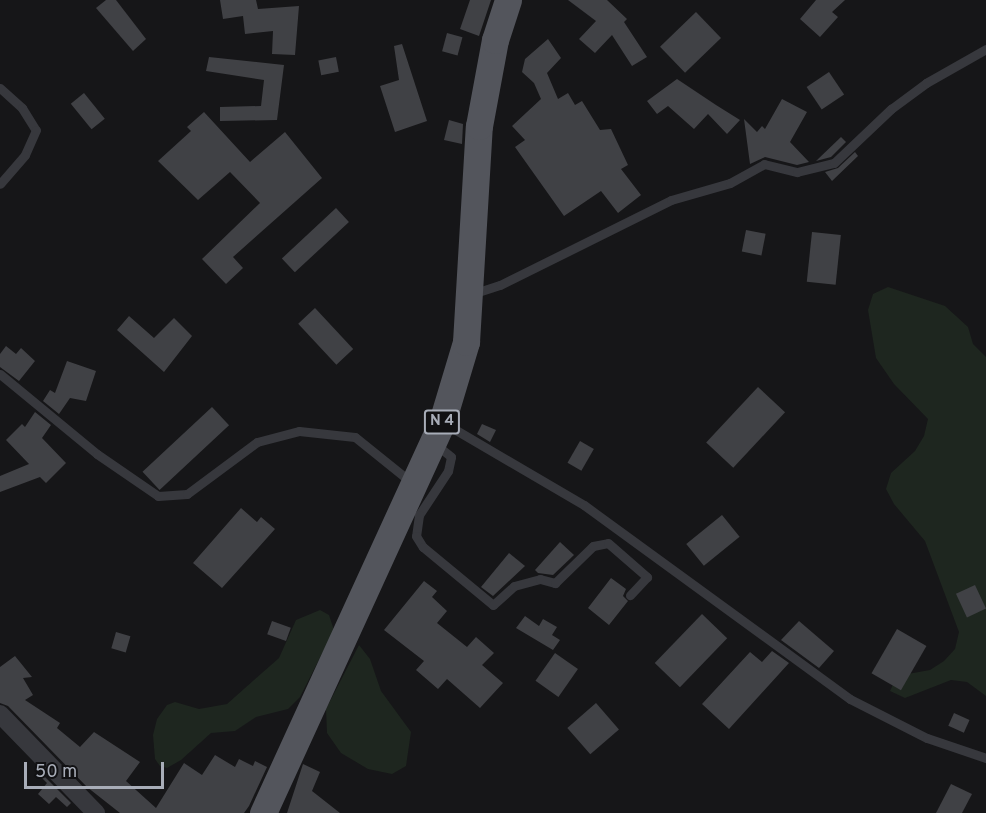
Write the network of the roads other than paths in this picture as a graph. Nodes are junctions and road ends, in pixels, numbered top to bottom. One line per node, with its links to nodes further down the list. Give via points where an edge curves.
1 (508, 0): 5 (main road, N 4, via 495,40 479,126)
2 (986, 49): 5 (lane, via 934,78 891,109 834,163 797,172 764,164 730,183 671,200 500,285)
3 (0, 88): 4 (lane, via 22,108 36,130 25,155)
4 (0, 184)
5 (467, 295): 7 (main road, N 4, via 466,342)
6 (0, 374): 8 (lane, via 124,475 158,496 187,494 257,442 299,431 355,438)
7 (437, 432): 8 (main road, N 4); 9 (lane, via 451,457 448,471 419,515 416,536 430,554 493,605 514,586 540,579 555,583 593,546 608,543 647,578); 11 (lane, via 584,505 850,699 927,738)
8 (414, 484): 13 (main road, N 4)
9 (630, 595)
10 (0, 714): 12 (street)
11 (986, 758)
12 (96, 813)
13 (263, 813)

